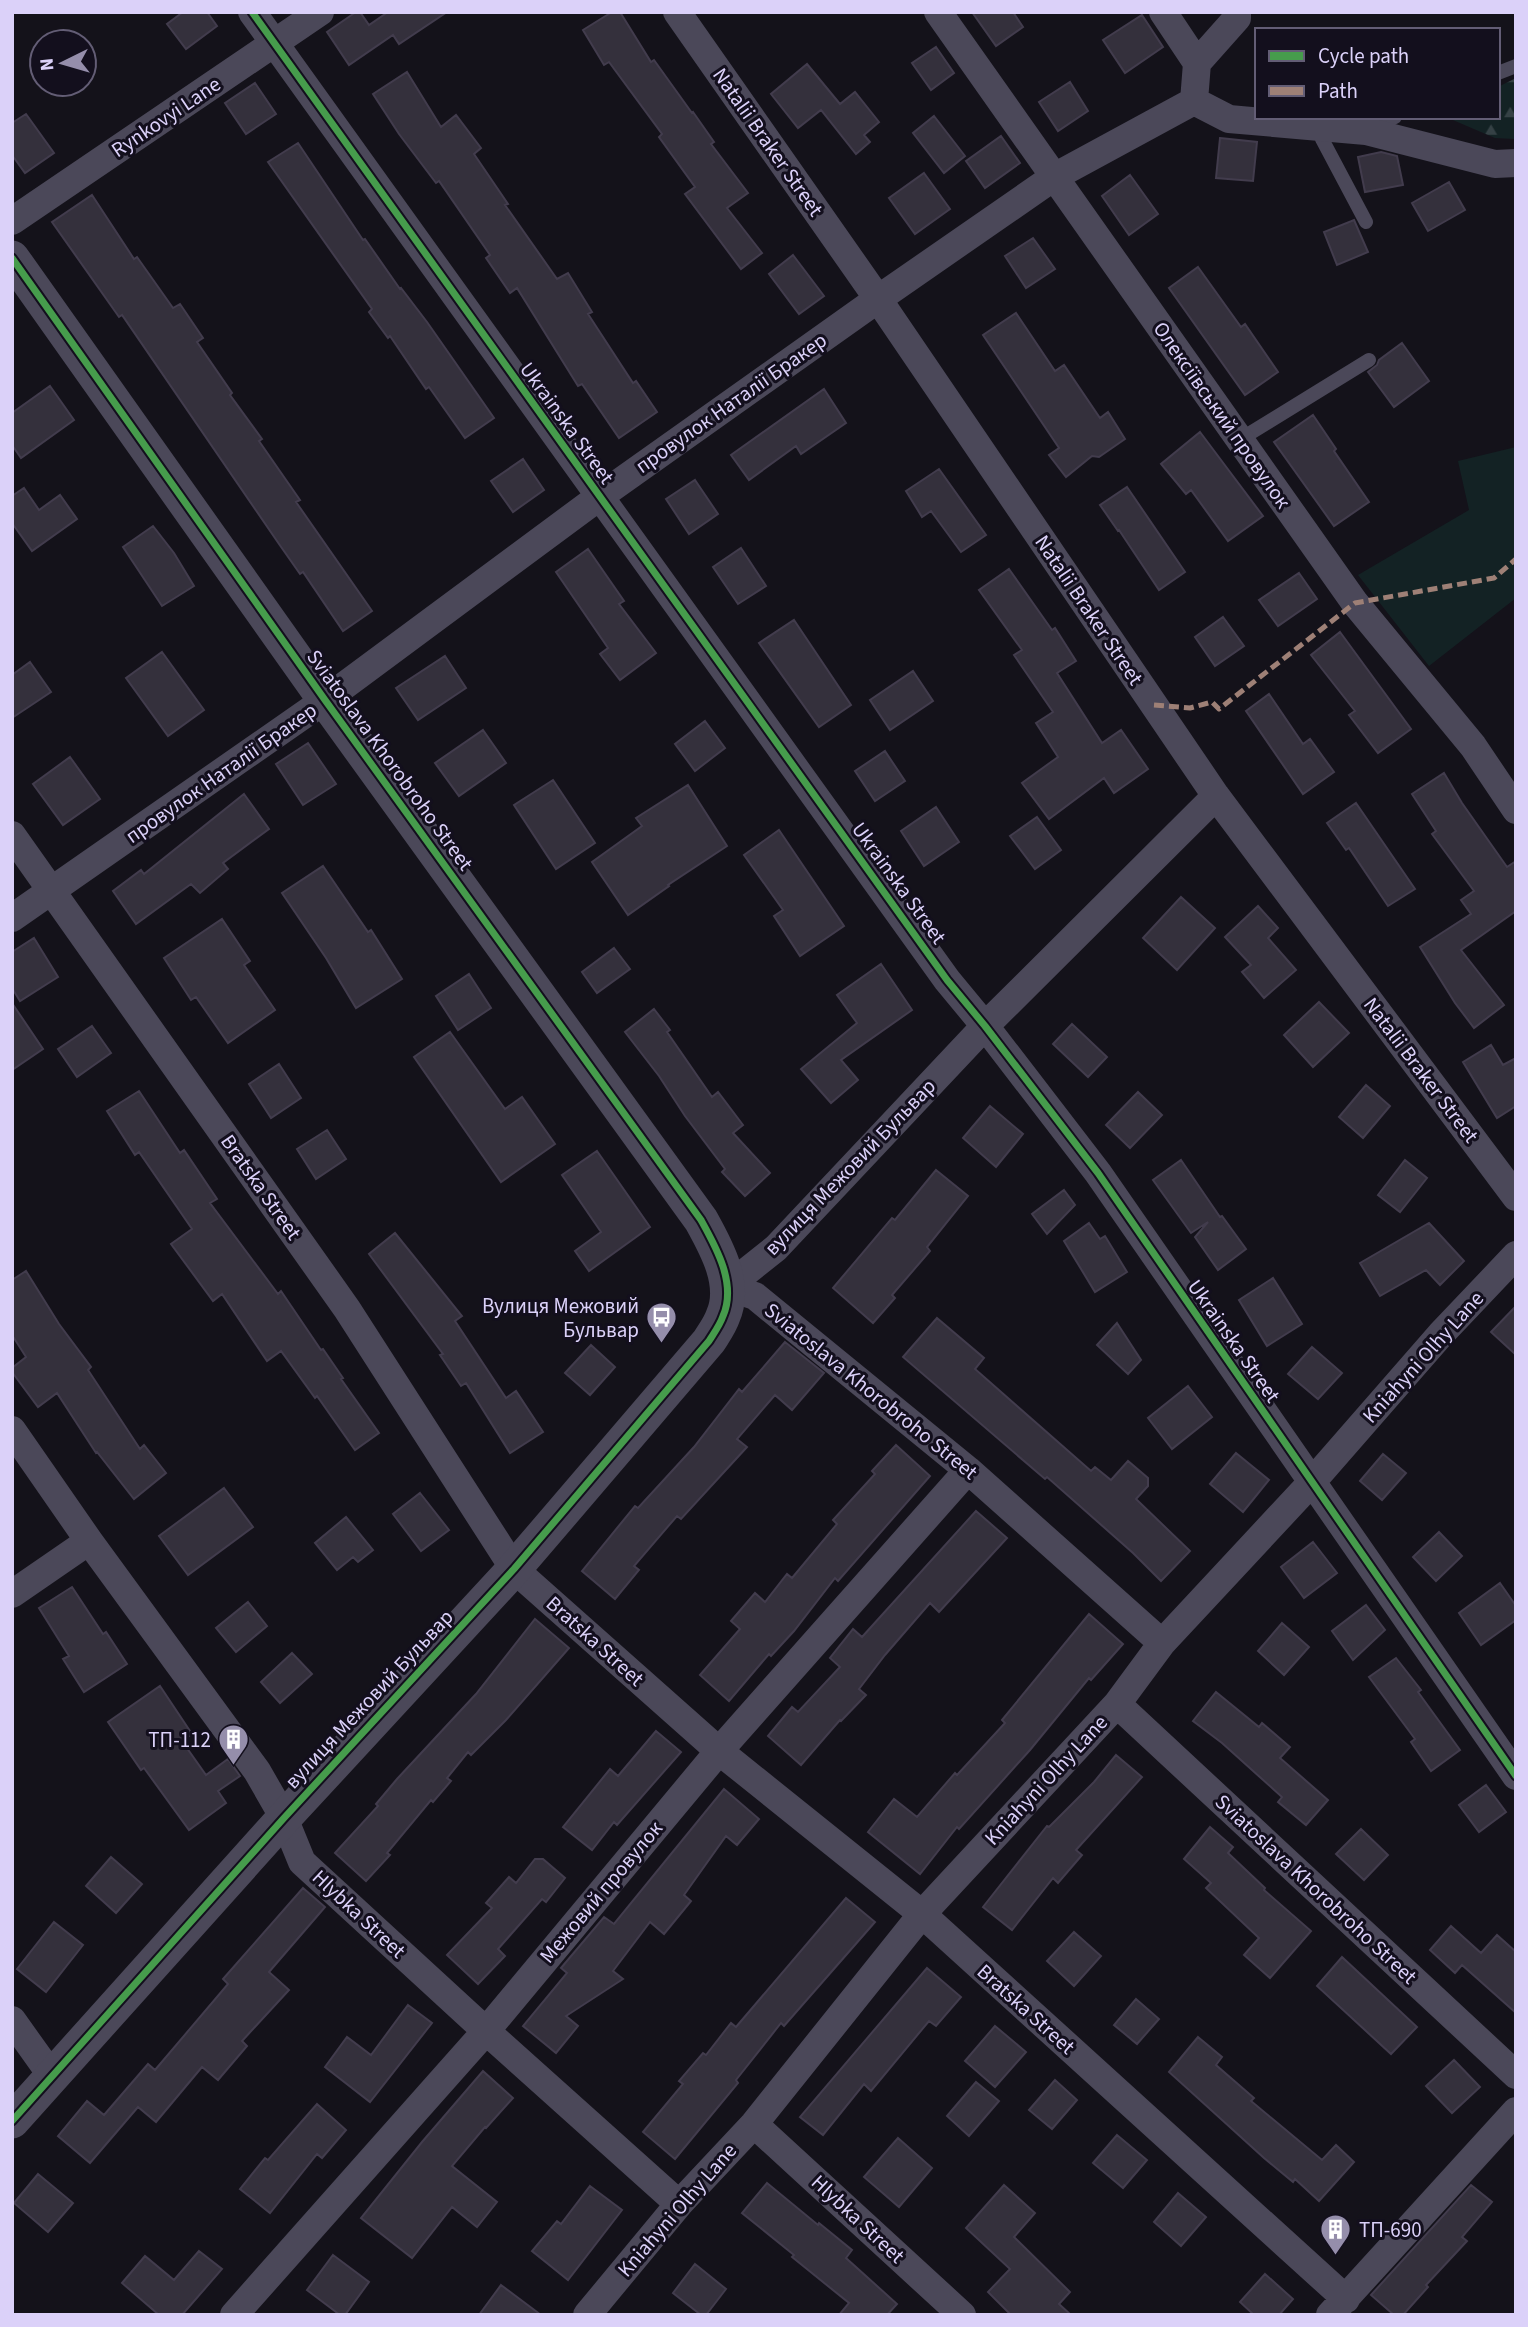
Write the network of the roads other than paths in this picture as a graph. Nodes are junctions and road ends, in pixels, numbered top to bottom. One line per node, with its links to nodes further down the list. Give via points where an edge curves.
1 (252, 12): 7 (street, Ukrainska Street)
2 (320, 12): 7 (street, Rynkovyi Lane)
3 (677, 12): 18 (street, Natalii Braker Street)
4 (938, 12): 14 (street, Олексіївський провулок)
5 (1163, 12): 8 (street)
6 (1237, 12): 8 (street, via 1237,18)
7 (273, 44): 15 (street, Rynkovyi Lane); 21 (street, Ukrainska Street)
8 (1197, 63): 9 (street)
9 (1194, 101): 11 (street, via 1230,119); 14 (street, провулок Наталії Бракер)
10 (1391, 119): 12 (lane)
11 (1322, 127): 12 (street); 16 (lane, via 1322,139)
12 (1366, 131): 13 (street, via 1495,164)
13 (1516, 163)
14 (1054, 177): 18 (street, провулок Наталії Бракер); 20 (street, Олексіївський провулок)
15 (12, 221)
16 (1366, 222)
17 (12, 258): 22 (street, Sviatoslava Khorobroho Street)
18 (878, 299): 21 (street, провулок Наталії Бракер); 23 (street, Natalii Braker Street)
19 (1369, 360): 20 (lane)
20 (1239, 440): 24 (street, Олексіївський провулок, via 1355,603 1473,747)
21 (599, 497): 22 (street, провулок Наталії Бракер); 28 (street, Ukrainska Street, via 947,980)
22 (325, 700): 26 (street, провулок Наталії Бракер); 31 (street, Sviatoslava Khorobroho Street, via 701,1220 719,1254)
23 (1216, 796): 28 (street, вулиця Межовий Бульвар); 29 (street, Natalii Braker Street)
24 (1516, 810)
25 (12, 835): 26 (street, Bratska Street)
26 (52, 891): 27 (street, провулок Наталії Бракер); 36 (street, Bratska Street, via 347,1309)
27 (12, 918)
28 (985, 1026): 31 (street, вулиця Межовий Бульвар, via 776,1248); 34 (street, Ukrainska Street, via 1098,1173)
29 (1516, 1197)
30 (1516, 1255): 34 (street, Kniahyni Olhy Lane)
31 (727, 1287): 33 (street, Sviatoslava Khorobroho Street, via 755,1296); 36 (street, вулиця Межовий Бульвар, via 725,1314 709,1341)
32 (12, 1430): 35 (street, Hlybka Street)
33 (968, 1469): 38 (street, Sviatoslava Khorobroho Street); 40 (street, Межовий провулок)
34 (1311, 1483): 38 (street, Kniahyni Olhy Lane); 41 (street, Ukrainska Street)
35 (89, 1541): 37 (street); 42 (street, Hlybka Street, via 257,1771)
36 (514, 1569): 40 (street, Bratska Street); 42 (street, вулиця Межовий Бульвар)
37 (12, 1594)
38 (1162, 1643): 39 (street, Kniahyni Olhy Lane)
39 (1117, 1704): 43 (street, Kniahyni Olhy Lane); 46 (street, Sviatoslava Khorobroho Street)
40 (719, 1751): 43 (street, Bratska Street); 45 (street, Межовий провулок)
41 (1516, 1776)
42 (284, 1818): 45 (street, Hlybka Street, via 302,1862); 47 (street, вулиця Межовий Бульвар)
43 (922, 1914): 50 (street, Kniahyni Olhy Lane); 52 (street, Bratska Street)
44 (12, 2020): 47 (street)
45 (486, 2031): 51 (street, Hlybka Street); 53 (street, Межовий провулок)
46 (1516, 2075)
47 (52, 2076): 49 (street, вулиця Межовий Бульвар)
48 (1516, 2111): 52 (street)
49 (12, 2121)
50 (754, 2124): 51 (street, Kniahyni Olhy Lane); 55 (street, Hlybka Street)
51 (679, 2204): 54 (street, Kniahyni Olhy Lane)
52 (1338, 2307)
53 (234, 2315)
54 (587, 2315)
55 (962, 2315)

